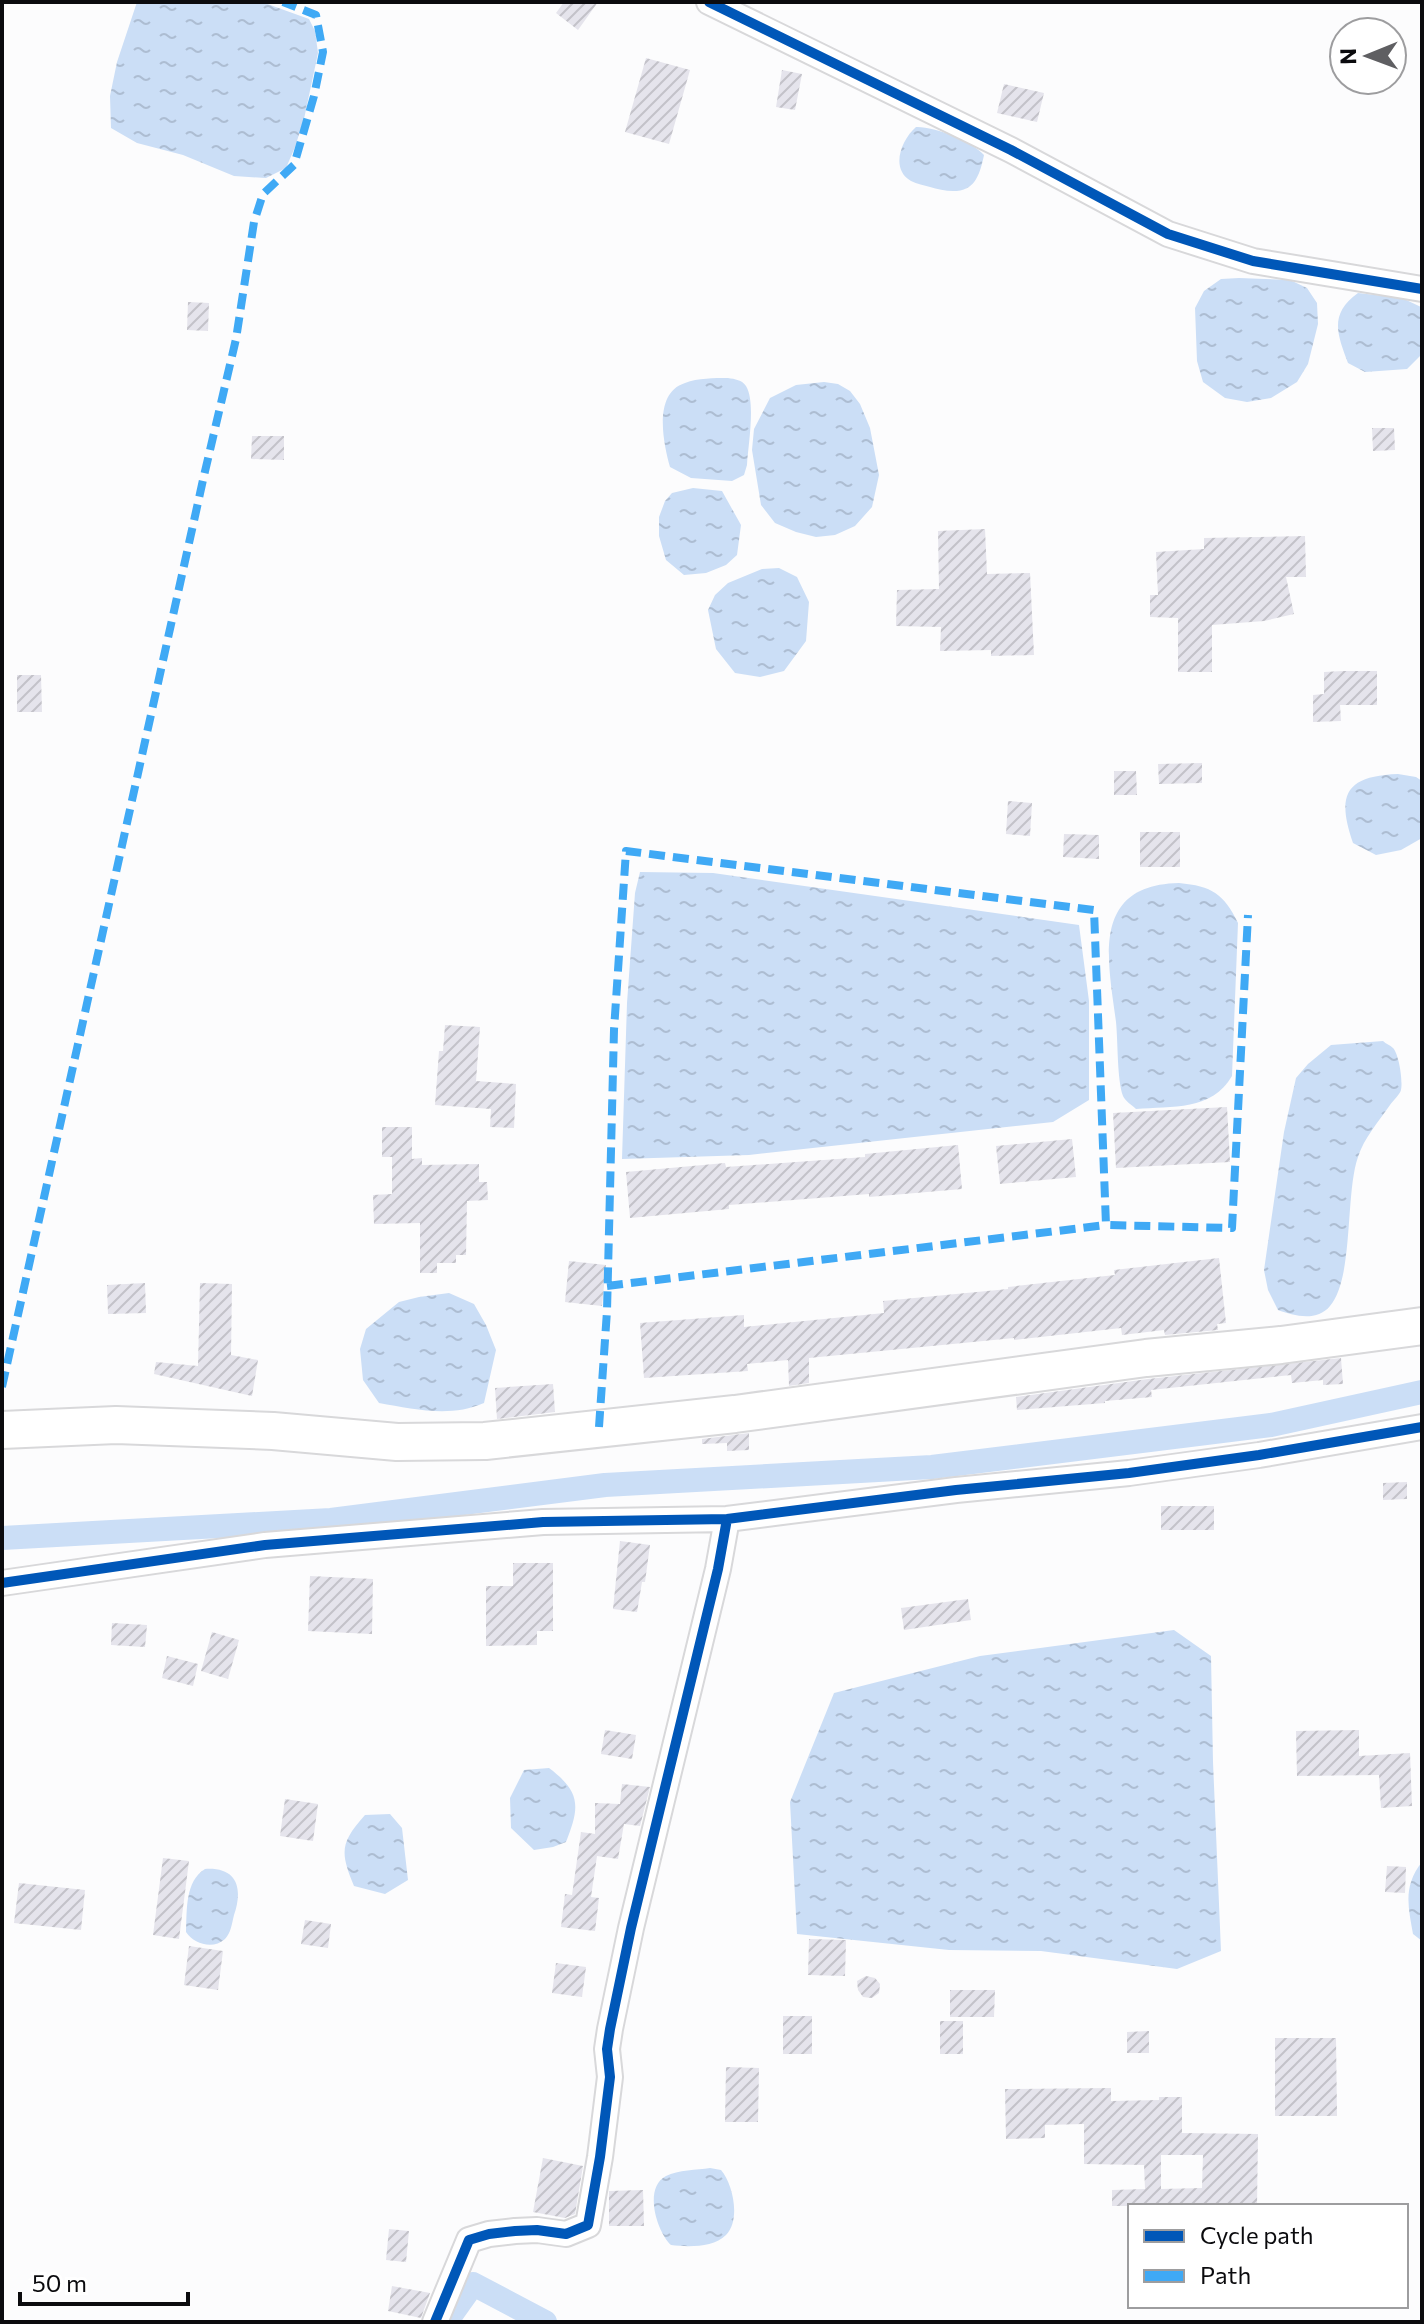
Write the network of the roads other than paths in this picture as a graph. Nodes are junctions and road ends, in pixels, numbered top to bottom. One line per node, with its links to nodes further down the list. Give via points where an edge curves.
1 (709, 2): 2 (street, via 1011,150 1168,234 1253,261)
2 (1422, 289)
3 (1422, 1326): 5 (street, via 485,1441 397,1442 131,1425)
4 (1422, 1427): 6 (street, via 1129,1473)
5 (2, 1430)
6 (727, 1519): 7 (street, via 543,1522 280,1543); 8 (street, via 610,2029 610,2077 588,2225 566,2234 515,2231 469,2240)
7 (2, 1583)
8 (435, 2322)

